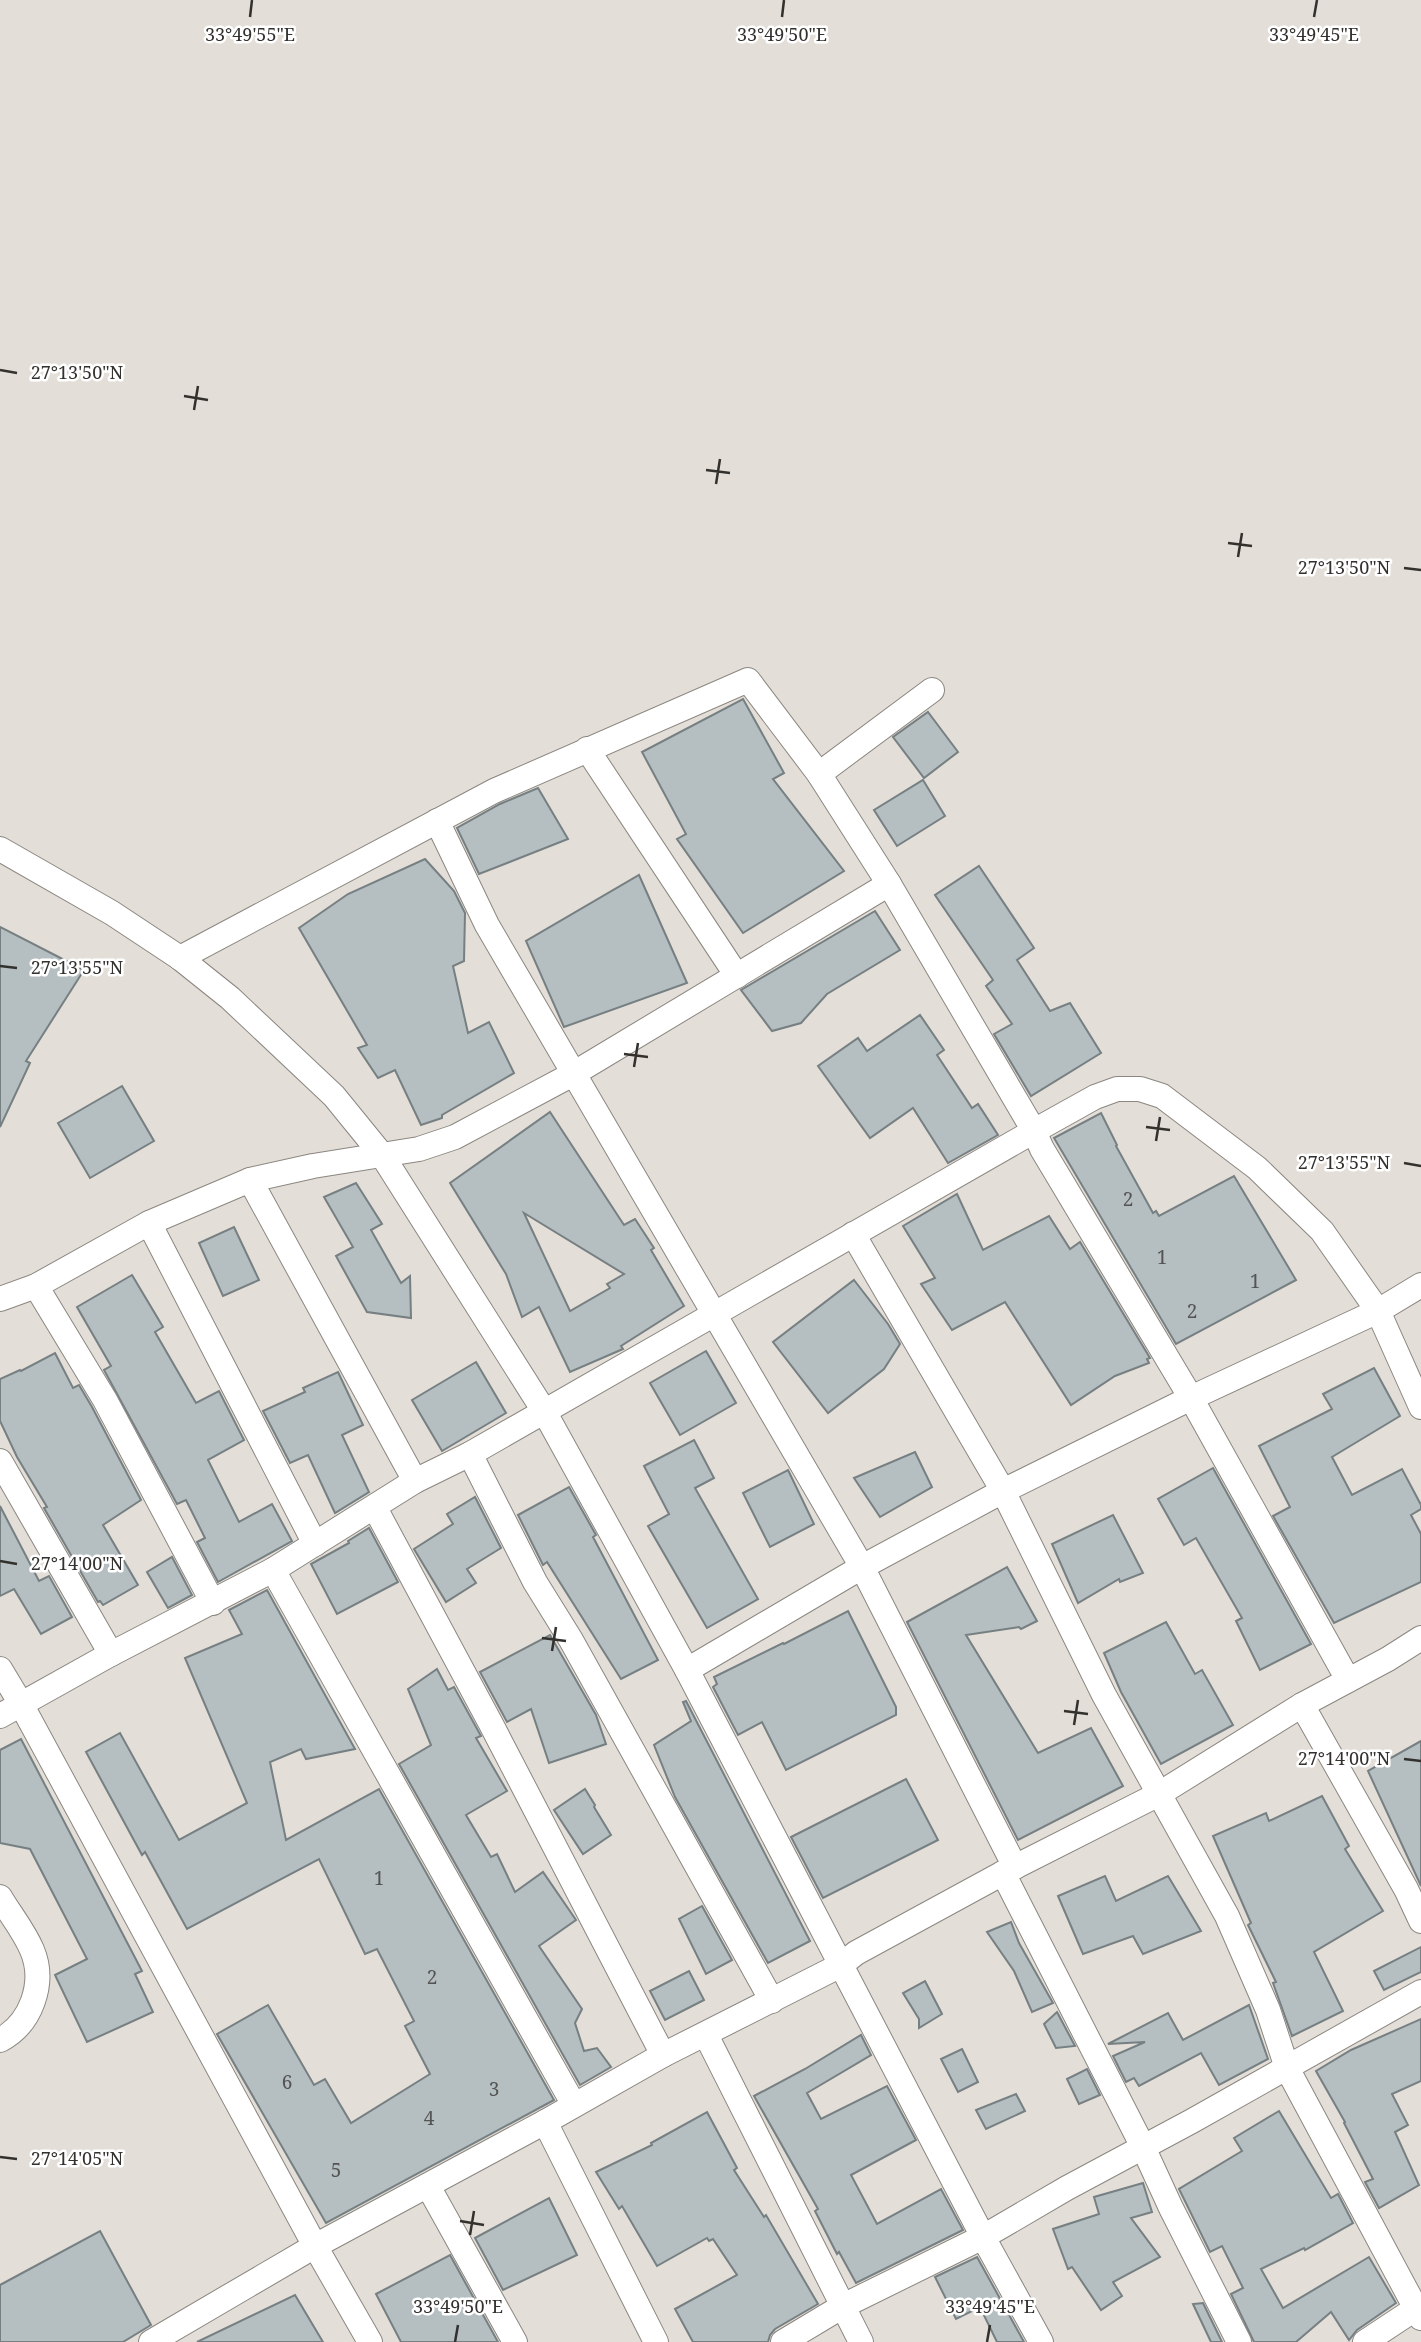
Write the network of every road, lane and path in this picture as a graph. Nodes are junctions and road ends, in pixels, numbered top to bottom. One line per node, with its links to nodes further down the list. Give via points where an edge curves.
1 (932, 690): 3 (street)
2 (587, 750): 3 (street, via 748,680); 4 (street); 8 (street)
3 (819, 774): 6 (street)
4 (437, 821): 7 (street); 9 (street, via 487,925)
5 (0, 849): 7 (street, via 113,913)
6 (889, 884): 8 (street); 10 (street)
7 (180, 958): 11 (street, via 230,998 334,1096)
8 (737, 976): 9 (street)
9 (573, 1074): 11 (street, via 455,1137); 19 (street)
10 (1034, 1131): 14 (street); 18 (street, via 1117,1089 1163,1096 1257,1168 1322,1231); 20 (street)
11 (382, 1155): 12 (street); 22 (street)
12 (250, 1180): 13 (street); 25 (street)
13 (149, 1223): 16 (street); 28 (street)
14 (853, 1234): 19 (street); 26 (street)
15 (1421, 1285): 18 (street)
16 (36, 1286): 17 (street); 31 (street, via 105,1400)
17 (0, 1299)
18 (1378, 1311): 20 (street); 21 (street)
19 (715, 1312): 22 (street); 29 (street)
20 (1191, 1398): 26 (street); 36 (street)
21 (1421, 1407)
22 (544, 1411): 23 (street); 35 (street)
23 (470, 1454): 25 (street); 45 (street, via 535,1582)
24 (0, 1461): 33 (street)
25 (415, 1481): 27 (street)
26 (1003, 1491): 29 (street); 39 (street, via 1104,1695)
27 (375, 1508): 28 (street); 48 (street)
28 (315, 1544): 30 (street)
29 (862, 1567): 35 (street); 40 (street)
30 (273, 1570): 31 (street); 50 (street)
31 (212, 1603): 33 (street)
32 (1421, 1638): 36 (street)
33 (111, 1654): 38 (street)
34 (0, 1669): 38 (street)
35 (687, 1670): 43 (street)
36 (1348, 1680): 37 (street)
37 (1302, 1705): 39 (street); 42 (street)
38 (11, 1710): 55 (street)
39 (1159, 1794): 40 (street); 49 (street, via 1227,1916 1268,2010)
40 (1009, 1870): 43 (street); 52 (street)
41 (0, 1897): 47 (street, via 32,1950 37,1972 36,1994 28,2015 14,2033)
42 (1421, 1922)
43 (841, 1965): 45 (street); 54 (street)
44 (1421, 1992): 49 (street)
45 (772, 2001): 46 (street)
46 (706, 2035): 48 (street); 56 (street)
47 (0, 2040)
48 (663, 2055): 50 (street)
49 (1287, 2068): 52 (street); 57 (street)
50 (574, 2105): 51 (street)
51 (545, 2122): 53 (street); 61 (street)
52 (1143, 2147): 54 (street); 65 (street)
53 (428, 2186): 55 (street); 60 (street)
54 (983, 2237): 56 (street); 64 (street)
55 (315, 2246): 58 (street); 59 (street)
56 (843, 2306): 62 (street); 63 (street)
57 (1419, 2311): 66 (street)
58 (151, 2342)
59 (370, 2342)
60 (514, 2342)
61 (656, 2342)
62 (783, 2342)
63 (861, 2342)
64 (1041, 2342)
65 (1239, 2342)
66 (1365, 2342)

